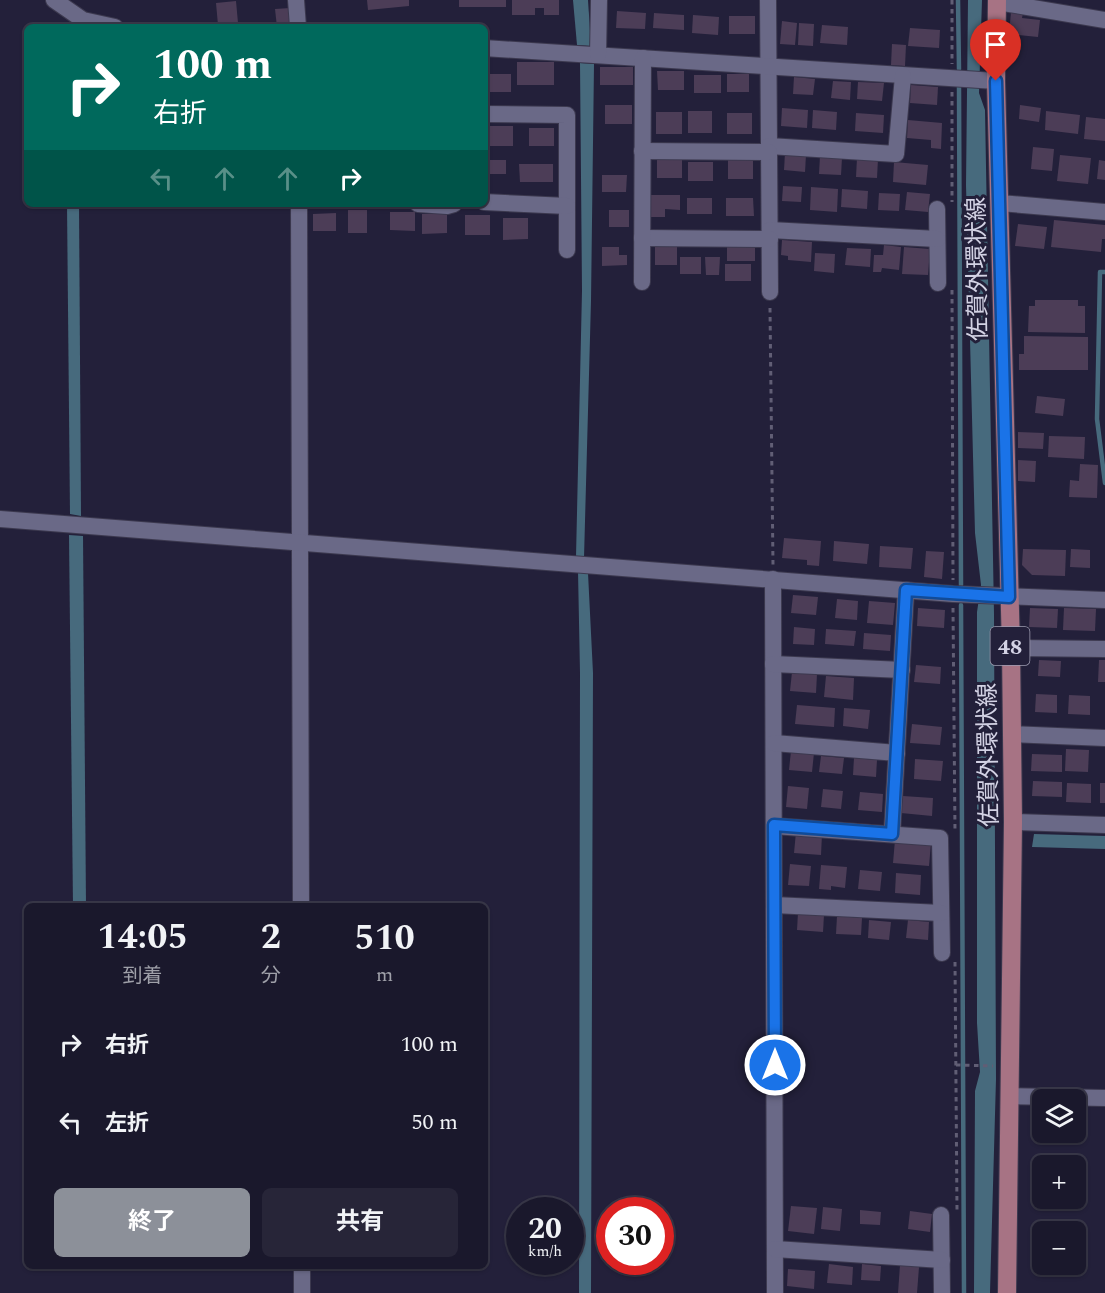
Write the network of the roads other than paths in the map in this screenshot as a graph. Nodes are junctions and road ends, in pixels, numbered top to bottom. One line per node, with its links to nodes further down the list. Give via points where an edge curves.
1 (54, 0): 7 (street, via 83,20)
2 (296, 0): 8 (street)
3 (599, 0): 10 (street)
4 (768, 0): 12 (street)
5 (997, 1): 6 (street); 14 (main road, 佐賀外環状線 / 48)
6 (1105, 20)
7 (101, 24)
8 (298, 24)
9 (488, 48): 10 (street)
10 (598, 55): 11 (street)
11 (643, 58): 12 (street); 17 (street)
12 (769, 67): 13 (street); 16 (street)
13 (903, 76): 14 (street); 16 (street, via 896,154)
14 (990, 81): 19 (main road, 佐賀外環状線 / 48)
15 (488, 114): 20 (street, via 567,115)
16 (769, 149): 17 (street); 24 (street)
17 (642, 151): 25 (street)
18 (488, 202): 20 (street)
19 (1000, 203): 23 (street); 35 (main road, 佐賀外環状線 / 48)
20 (567, 206): 27 (street)
21 (299, 207): 32 (street)
22 (944, 210): 26 (street)
23 (1105, 212)
24 (770, 235): 25 (street); 26 (street); 30 (street)
25 (642, 238): 28 (street)
26 (937, 239): 29 (street)
27 (567, 250)
28 (642, 282)
29 (945, 283)
30 (770, 292)
31 (0, 519): 32 (street)
32 (300, 543): 33 (street); 49 (street)
33 (773, 579): 34 (street); 39 (street)
34 (906, 590): 35 (street); 40 (street)
35 (1006, 597): 36 (street); 37 (main road, 佐賀外環状線 / 48)
36 (1105, 600)
37 (1011, 648): 38 (street); 41 (main road, 佐賀外環状線 / 48)
38 (1105, 650)
39 (773, 664): 40 (street); 43 (street)
40 (902, 670): 44 (street)
41 (1012, 734): 42 (street); 45 (main road, 佐賀外環状線 / 48)
42 (1105, 738)
43 (774, 743): 44 (street); 46 (street)
44 (897, 753): 48 (street)
45 (1013, 822): 47 (street); 53 (main road, 佐賀外環状線 / 48)
46 (774, 825): 48 (street); 50 (street)
47 (1105, 825)
48 (892, 834): 51 (street, via 940,838)
49 (301, 903)
50 (774, 905): 51 (street); 56 (street)
51 (941, 913): 52 (street)
52 (949, 956)
53 (1009, 1096): 54 (street); 62 (main road, 佐賀外環状線 / 48)
54 (1105, 1098)
55 (941, 1215): 57 (street)
56 (775, 1249): 57 (street); 60 (street)
57 (942, 1260): 61 (street)
58 (302, 1269): 59 (street)
59 (302, 1293)
60 (775, 1293)
61 (942, 1293)
62 (1007, 1293)

